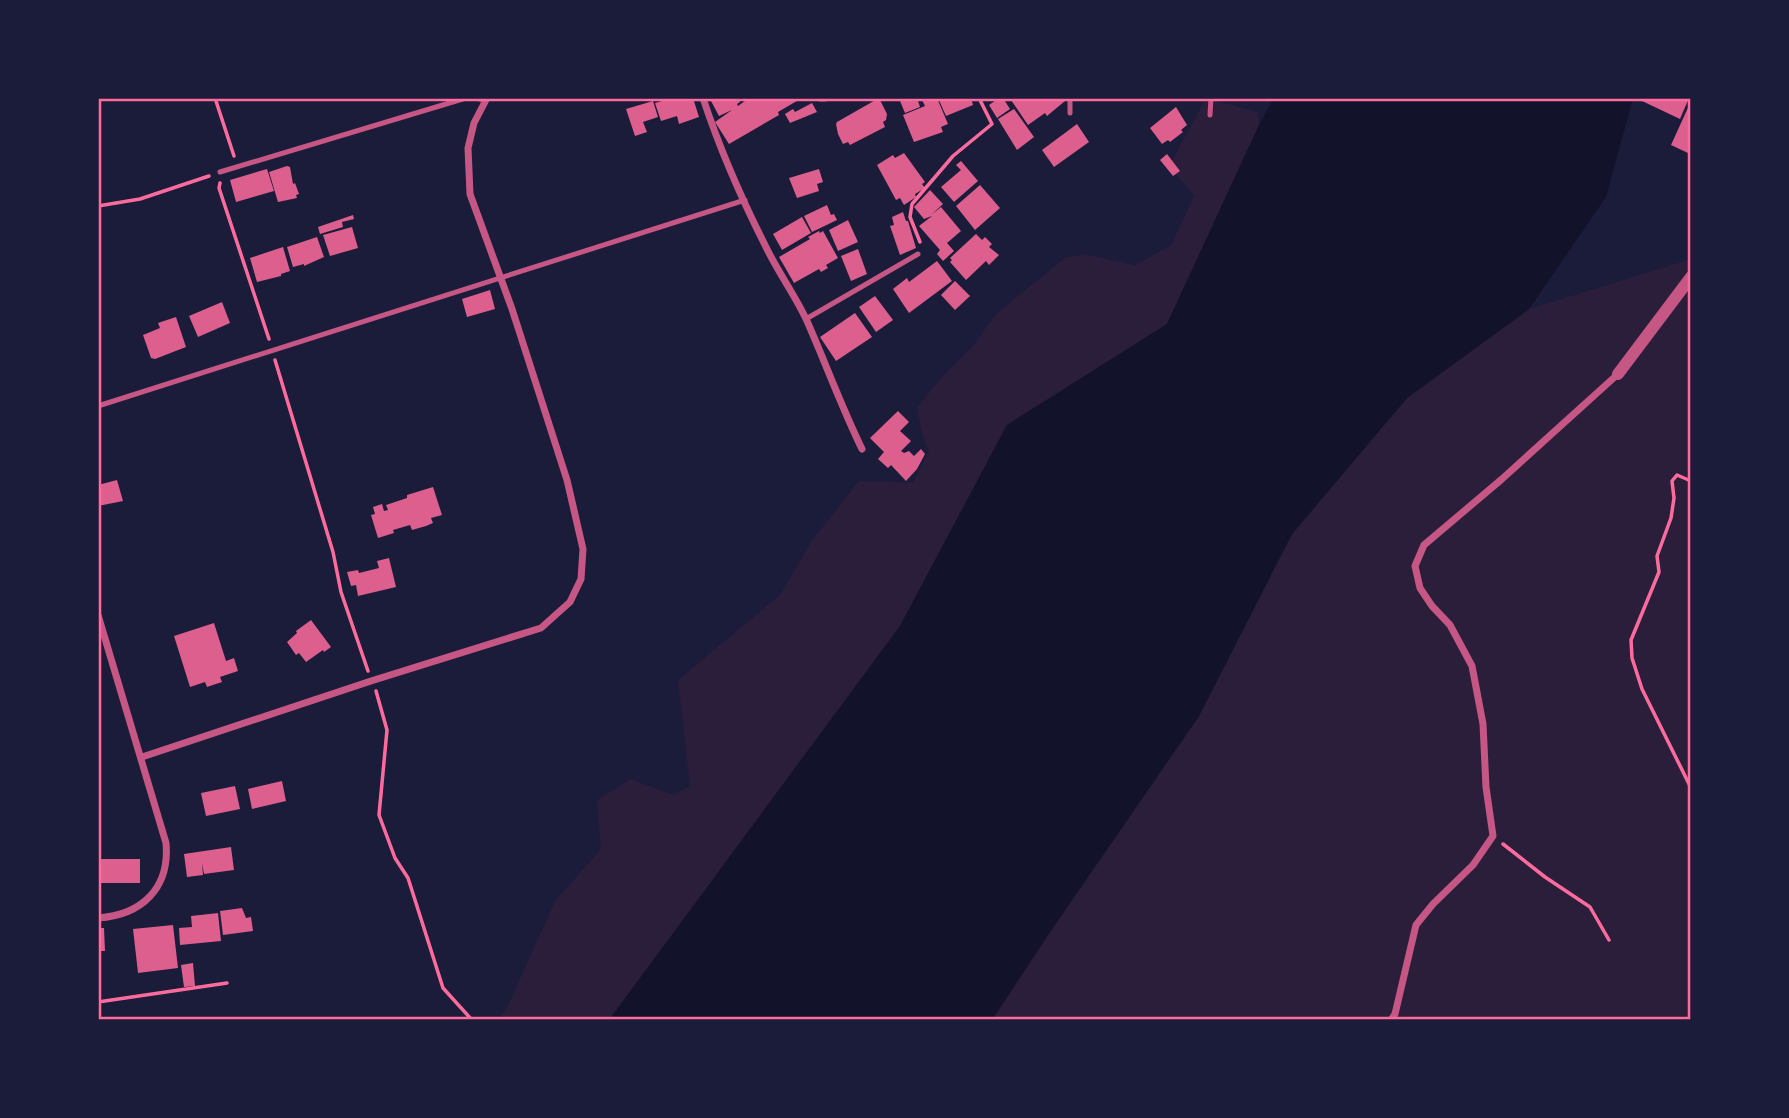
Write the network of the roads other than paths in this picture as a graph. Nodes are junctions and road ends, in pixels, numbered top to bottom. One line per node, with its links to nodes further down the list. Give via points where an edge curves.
1 (466, 98): 9 (lane)
2 (475, 98): 6 (lane)
3 (703, 98): 10 (street)
4 (1070, 98): 7 (lane)
5 (1211, 98): 8 (lane)
6 (486, 99): 12 (street, via 468,148 470,194)
7 (1069, 113)
8 (1210, 115)
9 (220, 172)
10 (745, 200): 12 (lane); 14 (street)
11 (918, 254): 14 (lane)
12 (500, 277): 16 (lane); 19 (street, via 567,480 583,550 581,579 569,603 541,628)
13 (1691, 277): 15 (street)
14 (806, 319): 17 (street)
15 (1618, 374): 21 (street, via 1424,545 1415,566 1420,588 1450,625 1472,666 1483,724 1493,836 1473,865 1416,925)
16 (98, 406)
17 (862, 449)
18 (98, 615): 19 (street)
19 (142, 757): 20 (street, via 166,843 166,864 147,901 111,918)
20 (98, 918)
21 (1391, 1020)

